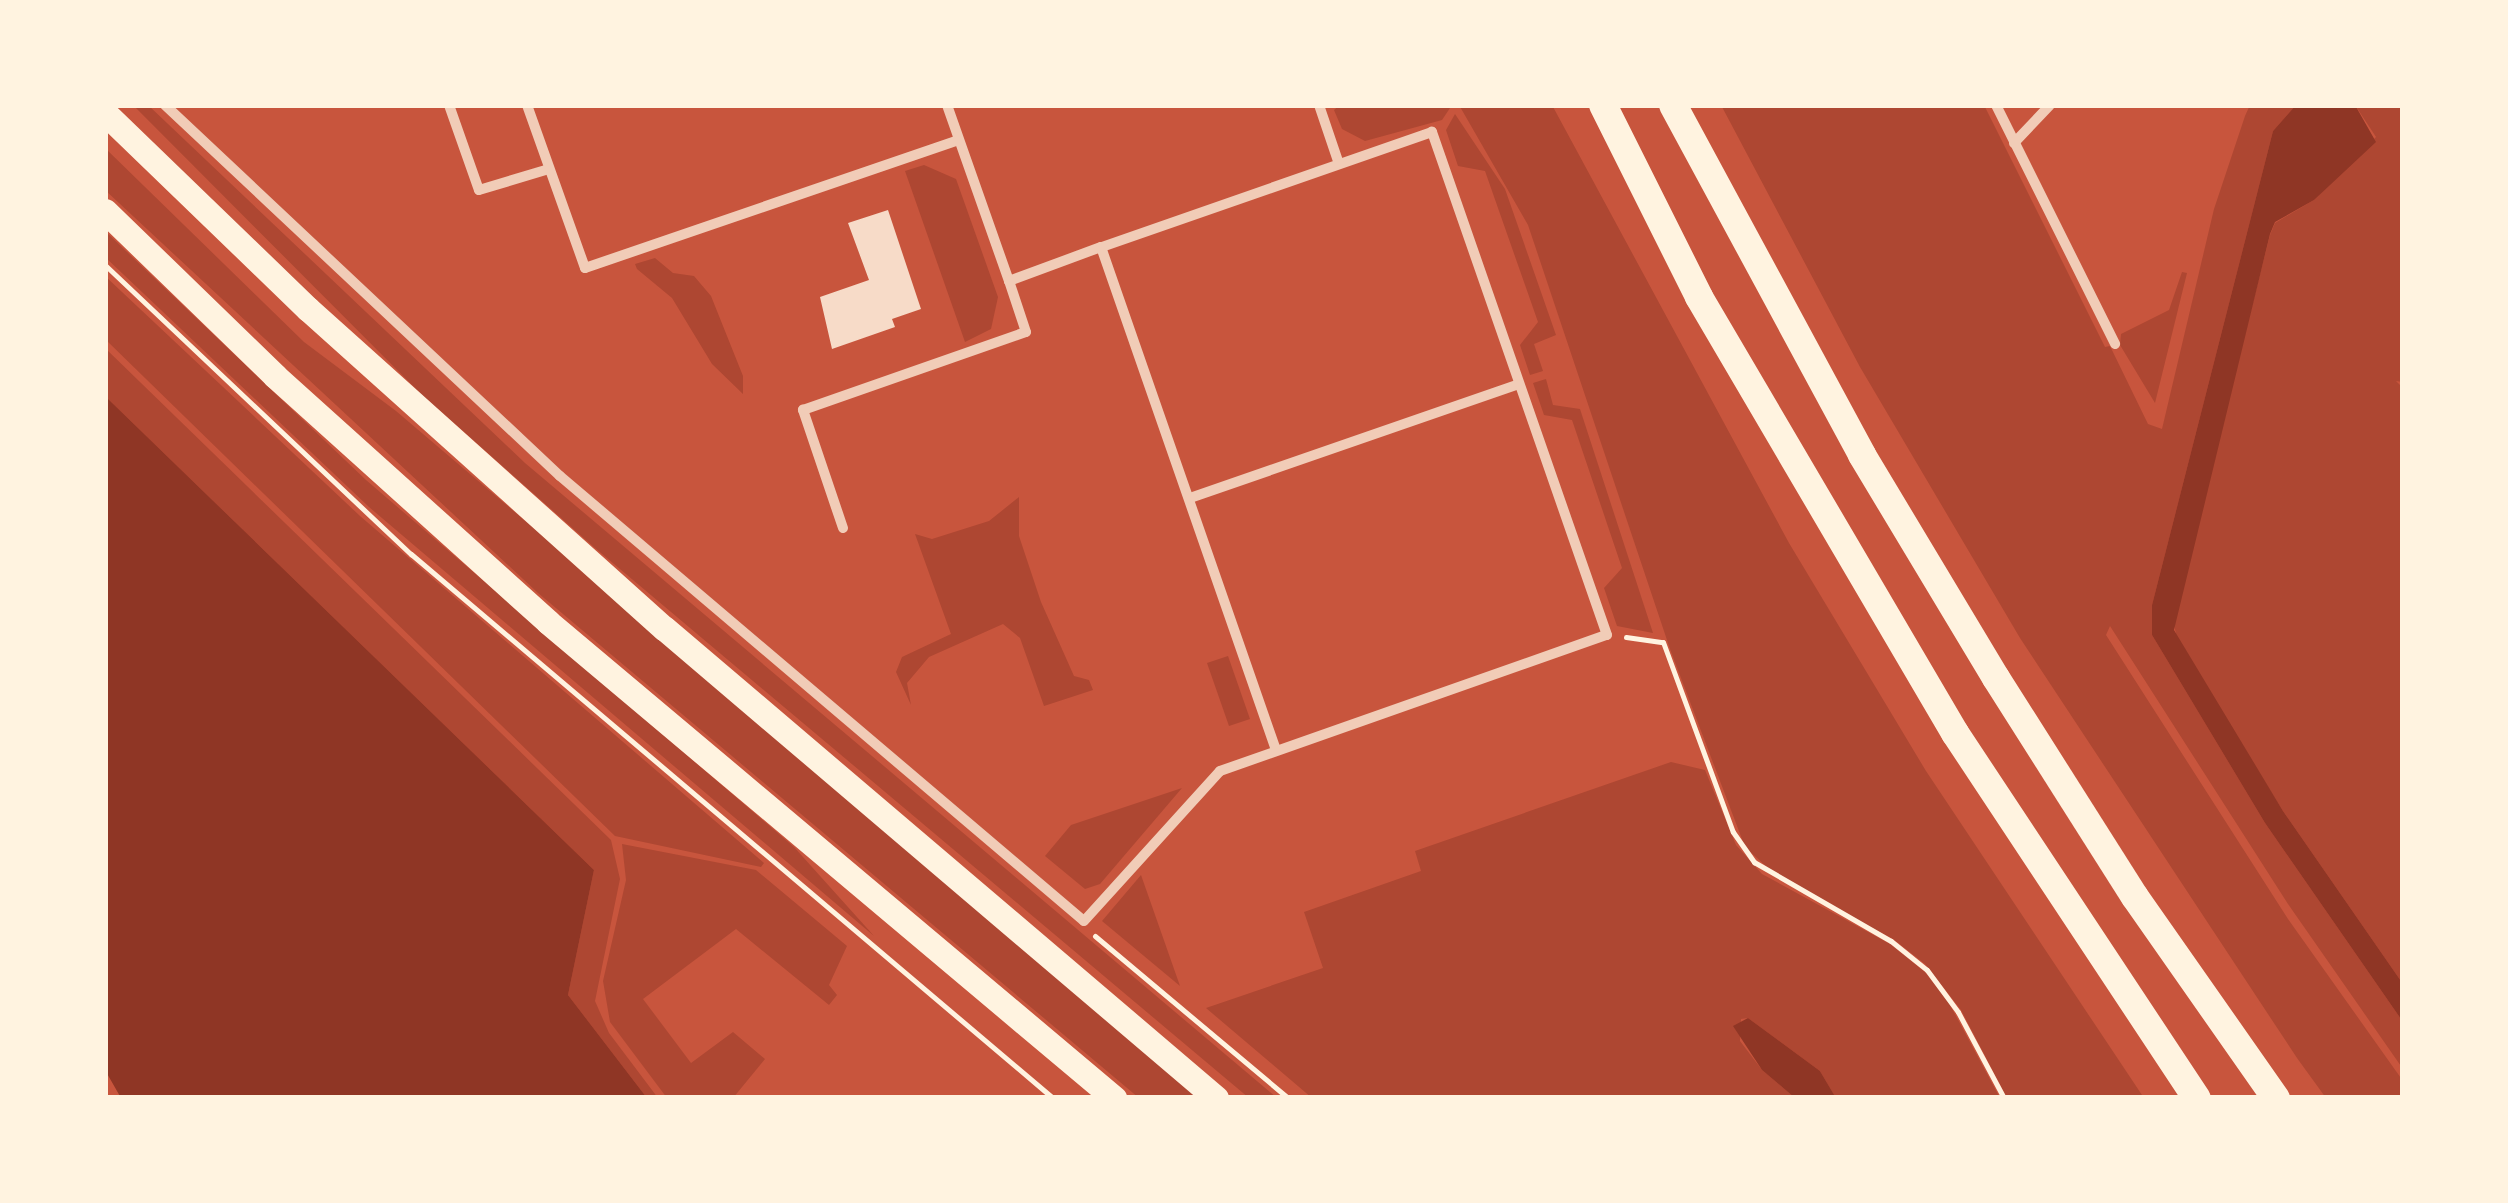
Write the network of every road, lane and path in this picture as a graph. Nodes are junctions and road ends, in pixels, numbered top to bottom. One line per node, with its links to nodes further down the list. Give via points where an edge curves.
1 (166, 105): 25 (street, via 560,476)
2 (448, 105): 14 (street, via 479,190)
3 (528, 105): 14 (street)
4 (947, 105): 11 (street)
5 (1319, 105): 13 (street)
6 (1602, 105): 31 (highway, via 1699,297 1955,734)
7 (1673, 105): 32 (highway, via 1862,455 1996,678 2135,897)
8 (1996, 105): 12 (street)
9 (2050, 105): 12 (street)
10 (105, 113): 28 (main road, via 294,296 664,628)
11 (959, 140): 14 (street, via 585,268); 18 (street)
12 (2014, 142): 19 (street)
13 (1340, 164): 16 (street); 20 (street, via 1432,132)
14 (549, 169)
15 (105, 211): 27 (main road, via 275,376 548,622)
16 (1101, 247): 18 (street); 21 (street)
17 (105, 265): 26 (path, via 426,566)
18 (1008, 281): 22 (street, via 1026,332 803,410)
19 (2114, 344)
20 (1519, 384): 21 (street); 23 (street)
21 (1190, 498): 24 (street)
22 (843, 528)
23 (1607, 635): 24 (street); 30 (path, via 1663,642 1745,850 1776,880 1892,942 1927,970)
24 (1276, 750): 25 (street, via 1232,765 1201,786)
25 (1084, 921): 29 (path)
26 (1053, 1098)
27 (1114, 1098)
28 (1216, 1098)
29 (1288, 1098)
30 (2004, 1098)
31 (2197, 1098)
32 (2276, 1098)

